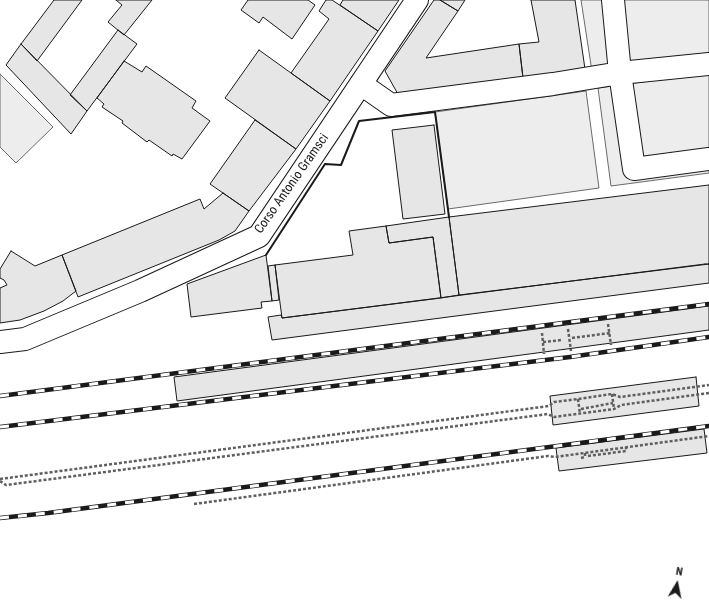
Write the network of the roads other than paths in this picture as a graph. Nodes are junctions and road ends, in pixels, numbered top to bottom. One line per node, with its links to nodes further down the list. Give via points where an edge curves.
1 (417, 0): 5 (main road, Corso Antonio Gramsci)
2 (613, 0): 4 (main road)
3 (709, 64): 4 (main road)
4 (620, 73): 5 (main road, via 391,105); 6 (main road, via 634,169)
5 (361, 84): 7 (main road, Corso Antonio Gramsci, via 259,236 140,291 25,339)
6 (709, 159)
7 (0, 342)

